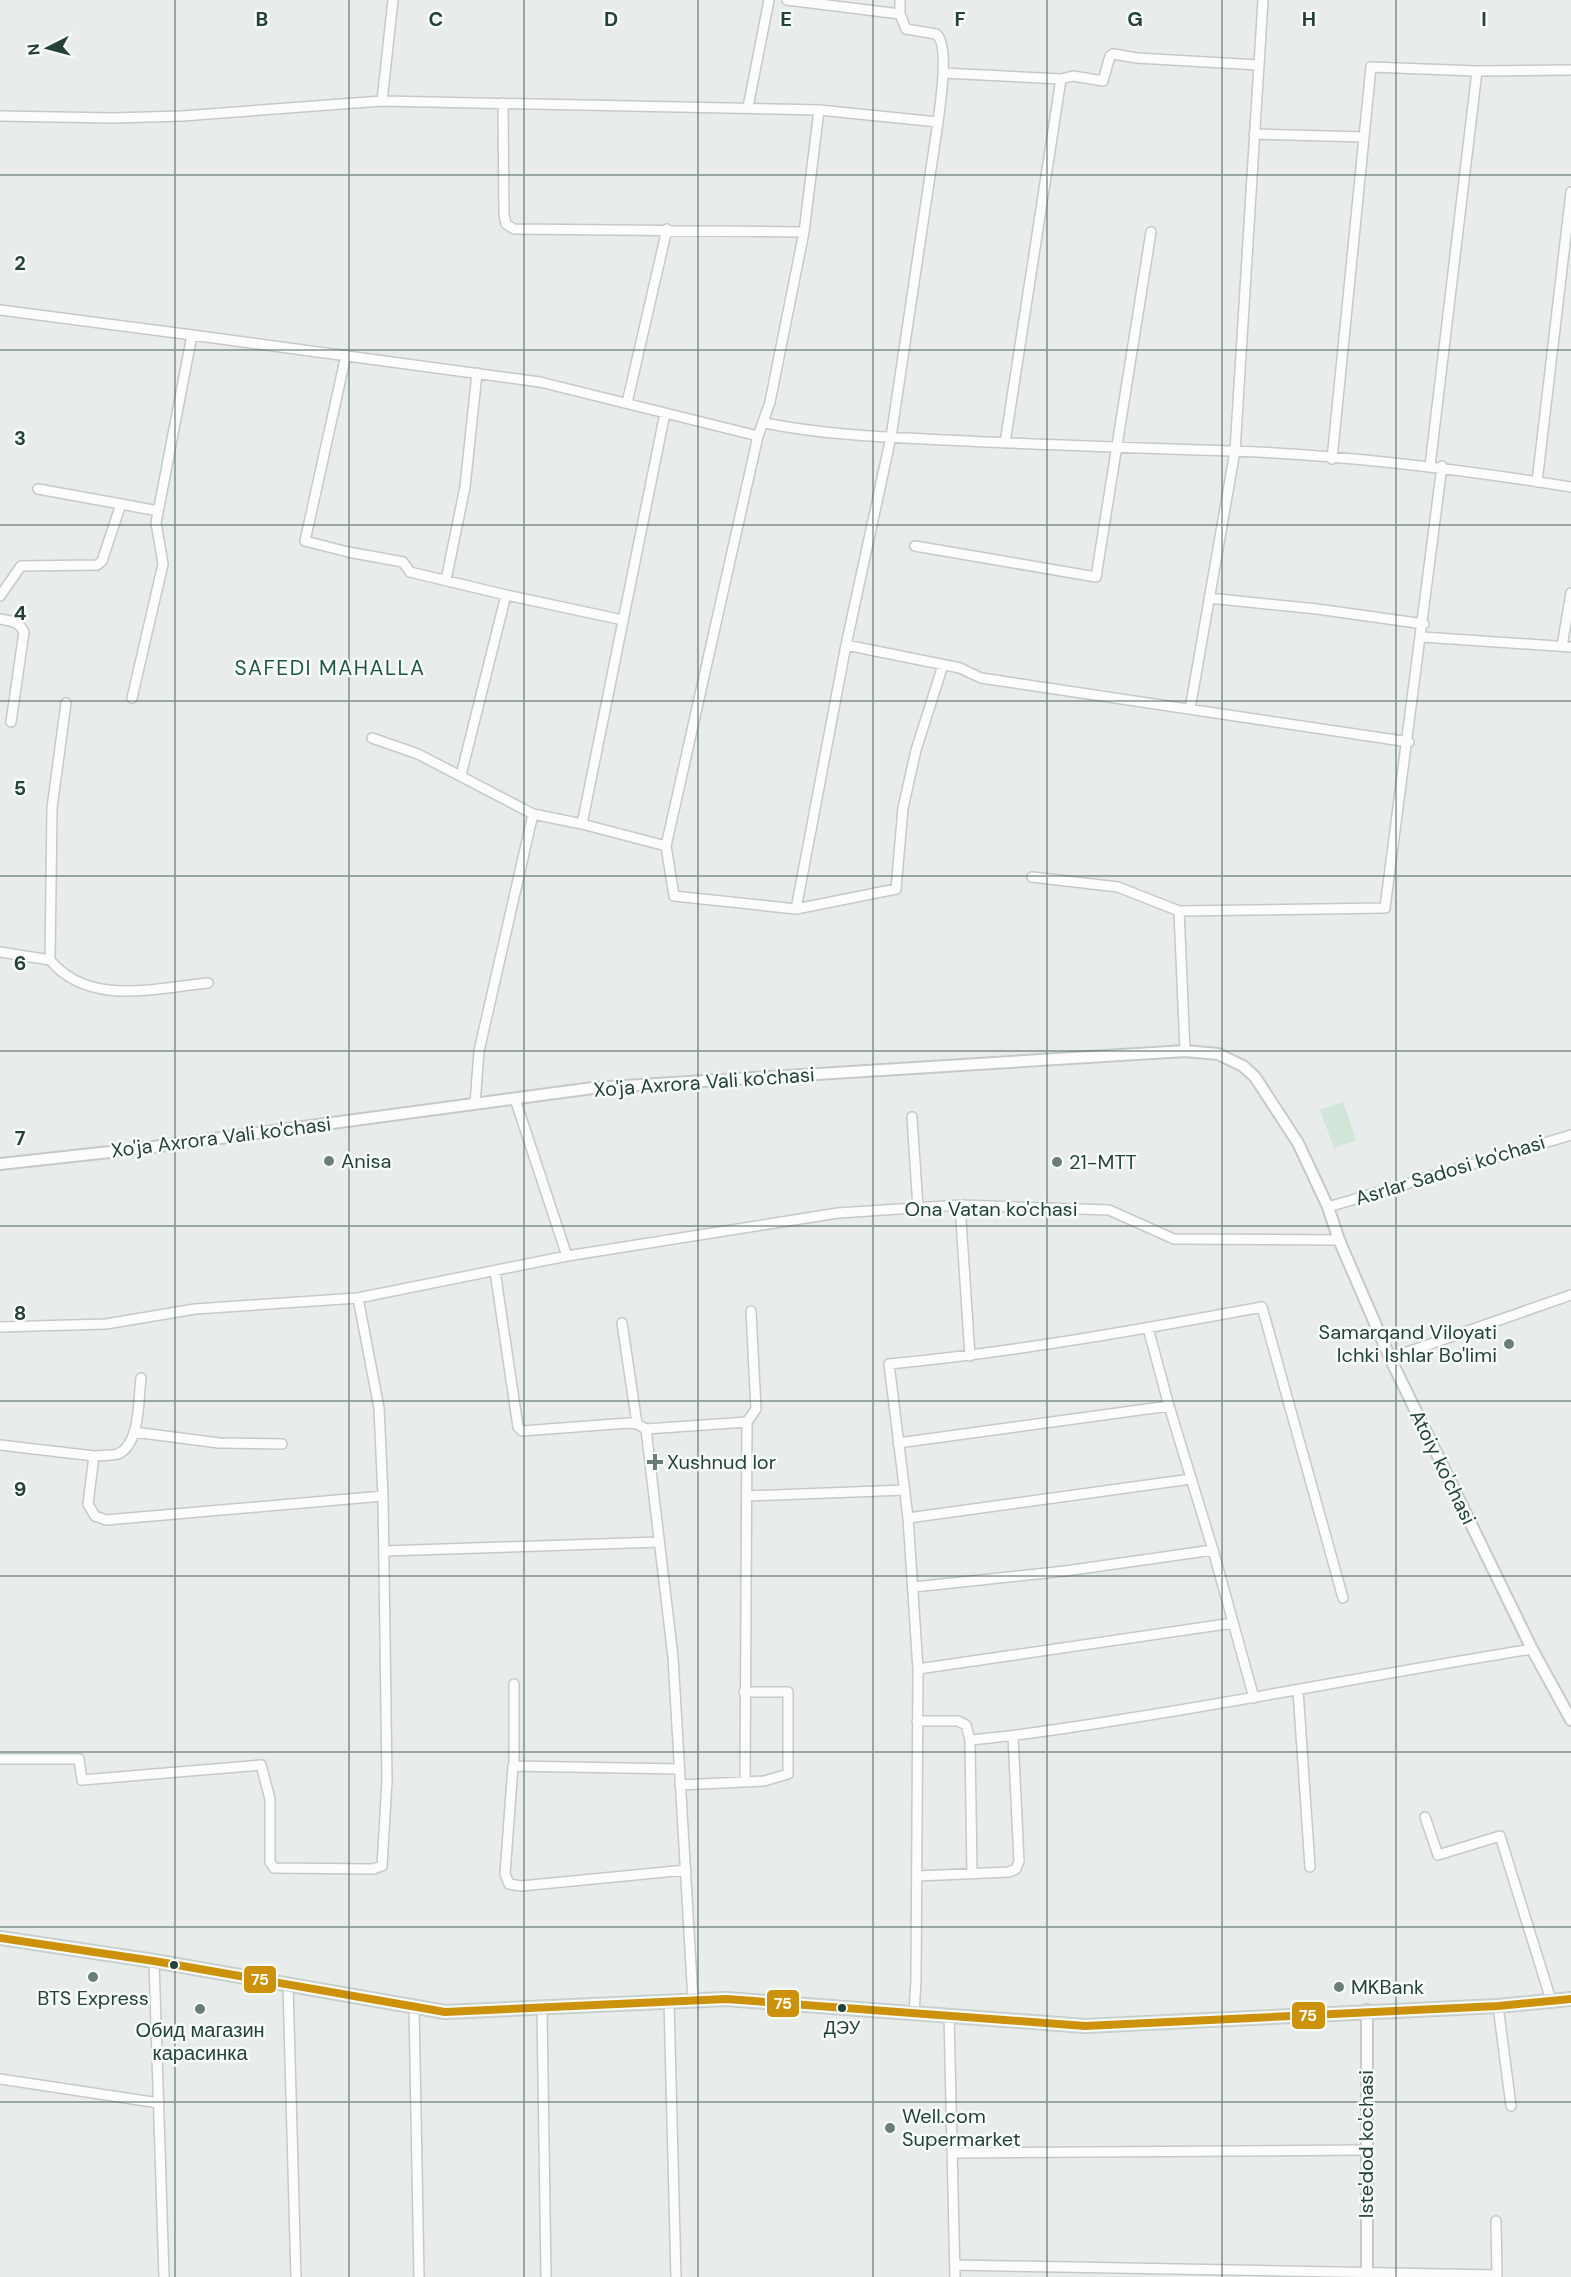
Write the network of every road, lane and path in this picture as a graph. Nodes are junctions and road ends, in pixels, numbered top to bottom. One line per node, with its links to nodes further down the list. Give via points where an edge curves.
1 (393, 0): 12 (street)
2 (769, 0): 14 (street)
3 (787, 0): 6 (street)
4 (900, 0): 6 (street)
5 (1263, 0): 7 (street)
6 (900, 14): 10 (street, via 906,29 940,36)
7 (1258, 65): 11 (street, via 1113,54 1103,81 1073,76); 18 (street)
8 (1571, 70): 9 (street)
9 (1477, 71): 19 (street, via 1371,67); 37 (street)
10 (943, 73): 11 (street); 17 (street)
11 (1061, 79): 33 (street)
12 (382, 101): 13 (street); 16 (street, via 171,116)
13 (503, 103): 14 (street); 21 (street, via 506,224 514,229)
14 (748, 107): 15 (street)
15 (819, 110): 17 (street); 22 (street)
16 (0, 116)
17 (938, 122): 32 (street)
18 (1254, 134): 19 (street); 35 (street)
19 (1364, 137): 36 (street)
20 (1571, 192): 39 (street)
21 (667, 229): 22 (street); 28 (street)
22 (804, 232): 30 (street)
23 (1151, 232): 34 (street)
24 (0, 310): 25 (street)
25 (192, 335): 26 (street); 43 (street)
26 (346, 355): 27 (street); 45 (street, via 305,541 403,562 410,572)
27 (477, 373): 28 (street, via 540,382); 45 (street, via 465,487)
28 (627, 403): 29 (street)
29 (665, 413): 31 (street); 51 (street)
30 (765, 423): 31 (street); 32 (street)
31 (758, 436): 66 (street)
32 (891, 437): 33 (street); 54 (street)
33 (1005, 443): 34 (street)
34 (1118, 449): 35 (street); 44 (street, via 1096,578)
35 (1235, 451): 36 (street); 49 (street)
36 (1332, 459): 37 (street)
37 (1430, 466): 38 (street)
38 (1442, 466): 39 (street); 52 (street)
39 (1536, 482): 40 (street)
40 (1571, 487)
41 (38, 489): 42 (street)
42 (121, 504): 43 (street); 47 (street, via 102,561 97,565 21,566)
43 (159, 511): 57 (street, via 156,523 163,564)
44 (915, 546)
45 (446, 580): 48 (street)
46 (1571, 592): 55 (street)
47 (0, 596)
48 (506, 596): 51 (street); 63 (street)
49 (1209, 598): 52 (street); 59 (street)
50 (0, 619): 60 (street, via 14,621 24,632)
51 (623, 620): 65 (street)
52 (1424, 624): 53 (street)
53 (1422, 637): 55 (street); 62 (street)
54 (846, 645): 56 (street); 68 (street)
55 (1566, 647)
56 (943, 665): 59 (street, via 981,678); 68 (street, via 916,750 903,808 896,889)
57 (132, 698)
58 (66, 704): 71 (street, via 52,808)
59 (1190, 709): 62 (street)
60 (11, 722)
61 (372, 738): 63 (street)
62 (1409, 742): 69 (street, via 1385,908)
63 (461, 775): 64 (street)
64 (533, 814): 65 (street); 75 (street, via 479,1051)
65 (582, 824): 66 (street)
66 (666, 846): 68 (street, via 674,896)
67 (1032, 877): 69 (street, via 1118,887)
68 (796, 909)
69 (1179, 911): 73 (street)
70 (0, 952): 71 (street)
71 (50, 960): 72 (street, via 63,976 92,988 120,992)
72 (208, 983)
73 (1185, 1051): 74 (street, Xo'ja Axrora Vali ko'chasi, via 632,1086); 80 (street, Xo'ja Axrora Vali ko'chasi, via 1218,1054 1243,1066 1255,1077 1298,1143)
74 (515, 1099): 75 (street, Xo'ja Axrora Vali ko'chasi); 83 (street)
75 (475, 1104): 78 (street, Xo'ja Axrora Vali ko'chasi)
76 (912, 1117): 81 (street)
77 (1571, 1135): 80 (street, Asrlar Sadosi ko'chasi)
78 (0, 1164)
79 (960, 1205): 81 (street, Ona Vatan ko'chasi); 82 (street, Ona Vatan ko'chasi, via 1109,1210 1174,1239); 91 (street)
80 (1328, 1207): 82 (street, Atoiy ko'chasi)
81 (918, 1208): 83 (street, Ona Vatan ko'chasi, via 838,1213)
82 (1339, 1240): 92 (street, Atoiy ko'chasi)
83 (567, 1256): 84 (street, Ona Vatan ko'chasi)
84 (495, 1271): 86 (street, Ona Vatan ko'chasi); 96 (street, via 518,1427 522,1431)
85 (1571, 1295): 92 (street)
86 (358, 1298): 89 (street, Ona Vatan ko'chasi, via 195,1309 106,1324); 105 (street, via 379,1408)
87 (751, 1311): 95 (street, via 756,1409)
88 (622, 1323): 96 (street)
89 (0, 1328)
90 (1148, 1328): 91 (street); 94 (street); 112 (street, via 1262,1307)
91 (970, 1356): 99 (street, via 889,1364)
92 (1390, 1358): 114 (street, Atoiy ko'chasi)
93 (141, 1378): 98 (street)
94 (1168, 1406): 99 (street); 103 (street)
95 (747, 1422): 97 (street); 106 (street)
96 (636, 1424): 97 (street)
97 (646, 1429): 108 (street)
98 (134, 1432): 100 (street, via 219,1443); 102 (street, via 128,1446 117,1454)
99 (898, 1443): 104 (street)
100 (282, 1444)
101 (0, 1445): 102 (street)
102 (94, 1456): 105 (street, via 87,1504 95,1516 106,1520)
103 (1191, 1479): 107 (street); 109 (street)
104 (905, 1490): 106 (street); 107 (street)
105 (383, 1496): 110 (street)
106 (746, 1496): 118 (street)
107 (909, 1518): 111 (street)
108 (659, 1542): 110 (street); 126 (street, via 673,1657)
109 (1213, 1550): 111 (street); 113 (street)
110 (384, 1551): 124 (street, via 387,1781 382,1866 274,1868 270,1862 270,1799 261,1765 82,1780 79,1759)
111 (914, 1587): 115 (street)
112 (1343, 1598)
113 (1233, 1623): 115 (street); 119 (street)
114 (1532, 1649): 117 (street); 120 (street, Atoiy ko'chasi)
115 (918, 1669): 121 (street)
116 (514, 1684): 125 (street)
117 (1298, 1690): 119 (street); 130 (street)
118 (744, 1692): 127 (street); 127 (street, via 788,1692 788,1774)
119 (1254, 1698): 122 (street)
120 (1571, 1720)
121 (917, 1721): 123 (street, via 958,1721 966,1725); 133 (street)
122 (1014, 1736): 123 (street); 132 (street, via 1019,1861 1016,1869 1009,1872)
123 (970, 1740): 132 (street)
124 (0, 1758)
125 (514, 1766): 126 (street); 131 (street, via 505,1874 510,1884)
126 (678, 1769): 128 (street)
127 (745, 1782): 128 (street)
128 (680, 1785): 131 (street)
129 (1425, 1817): 138 (street, via 1438,1855 1500,1836)
130 (1310, 1867)
131 (686, 1870): 137 (street)
132 (972, 1874): 133 (street)
133 (917, 1876): 145 (street)
134 (0, 1938): 135 (main road)
135 (154, 1962): 136 (main road); 148 (street)
136 (288, 1985): 142 (main road); 158 (street)
137 (693, 2000): 140 (main road); 145 (main road, via 726,1999)
138 (1551, 2000): 139 (main road); 141 (main road)
139 (1571, 2000)
140 (669, 2001): 143 (main road); 161 (street)
141 (1498, 2006): 144 (main road); 149 (street)
142 (414, 2007): 143 (main road, via 446,2012); 159 (street)
143 (542, 2009): 160 (street)
144 (1367, 2010): 146 (main road, via 1085,2026); 150 (street, Iste'dod ko'chasi)
145 (914, 2014): 146 (main road)
146 (949, 2016): 151 (street)
147 (0, 2079): 148 (street)
148 (159, 2103): 157 (street)
149 (1511, 2106)
150 (1366, 2150): 151 (street); 155 (street, Iste'dod ko'chasi)
151 (952, 2153): 153 (street)
152 (1496, 2221): 156 (street)
153 (955, 2265): 154 (street); 162 (street)
154 (1115, 2266): 155 (street); 163 (street)
155 (1367, 2275): 156 (street)
156 (1497, 2276)
157 (164, 2277)
158 (296, 2277)
159 (419, 2277)
160 (546, 2277)
161 (675, 2277)
162 (955, 2277)
163 (1114, 2277)

